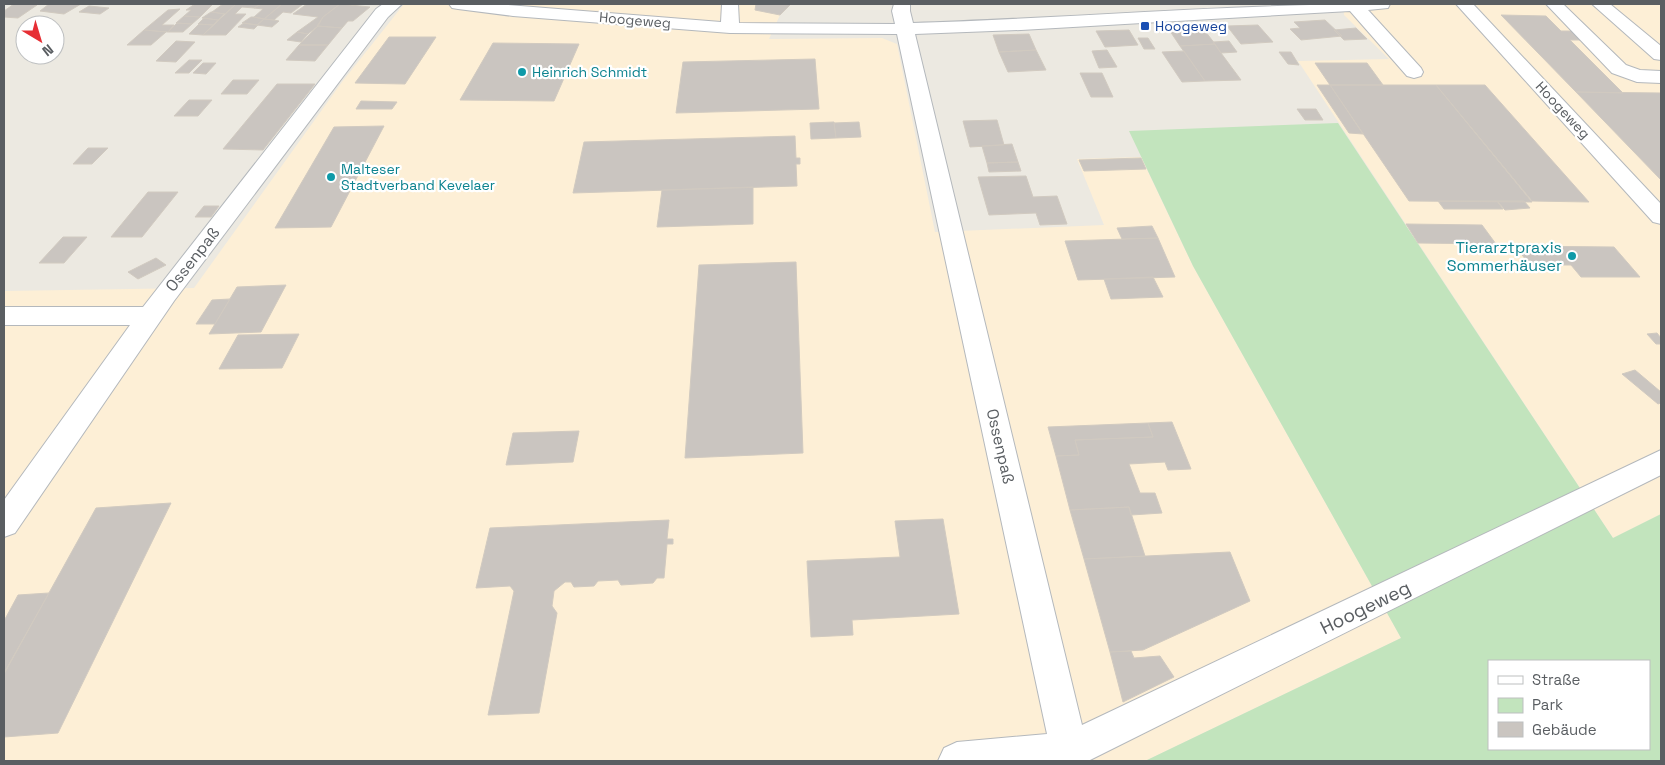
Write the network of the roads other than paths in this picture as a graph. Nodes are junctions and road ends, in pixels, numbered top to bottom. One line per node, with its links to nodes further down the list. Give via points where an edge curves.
1 (393, 4): 17 (street, Ossenpaß, via 382,13)
2 (458, 4): 8 (street, Hoogeweg)
3 (730, 4): 11 (street)
4 (1382, 4): 9 (street, Hoogeweg)
5 (1464, 4): 15 (street, Hoogeweg)
6 (1554, 4): 14 (street, via 1619,69 1637,76)
7 (1600, 4): 12 (street)
8 (482, 5): 11 (street, Hoogeweg)
9 (1354, 5): 10 (street, Hoogeweg); 13 (street)
10 (905, 17): 11 (street, Hoogeweg); 20 (street, Ossenpaß)
11 (730, 28)
12 (1661, 55)
13 (1414, 72)
14 (1661, 77)
15 (1661, 217)
16 (4, 316): 17 (street)
17 (150, 316): 19 (street, Ossenpaß)
18 (1661, 462): 20 (street, Hoogeweg)
19 (4, 524)
20 (1069, 751): 21 (street)
21 (957, 761)

